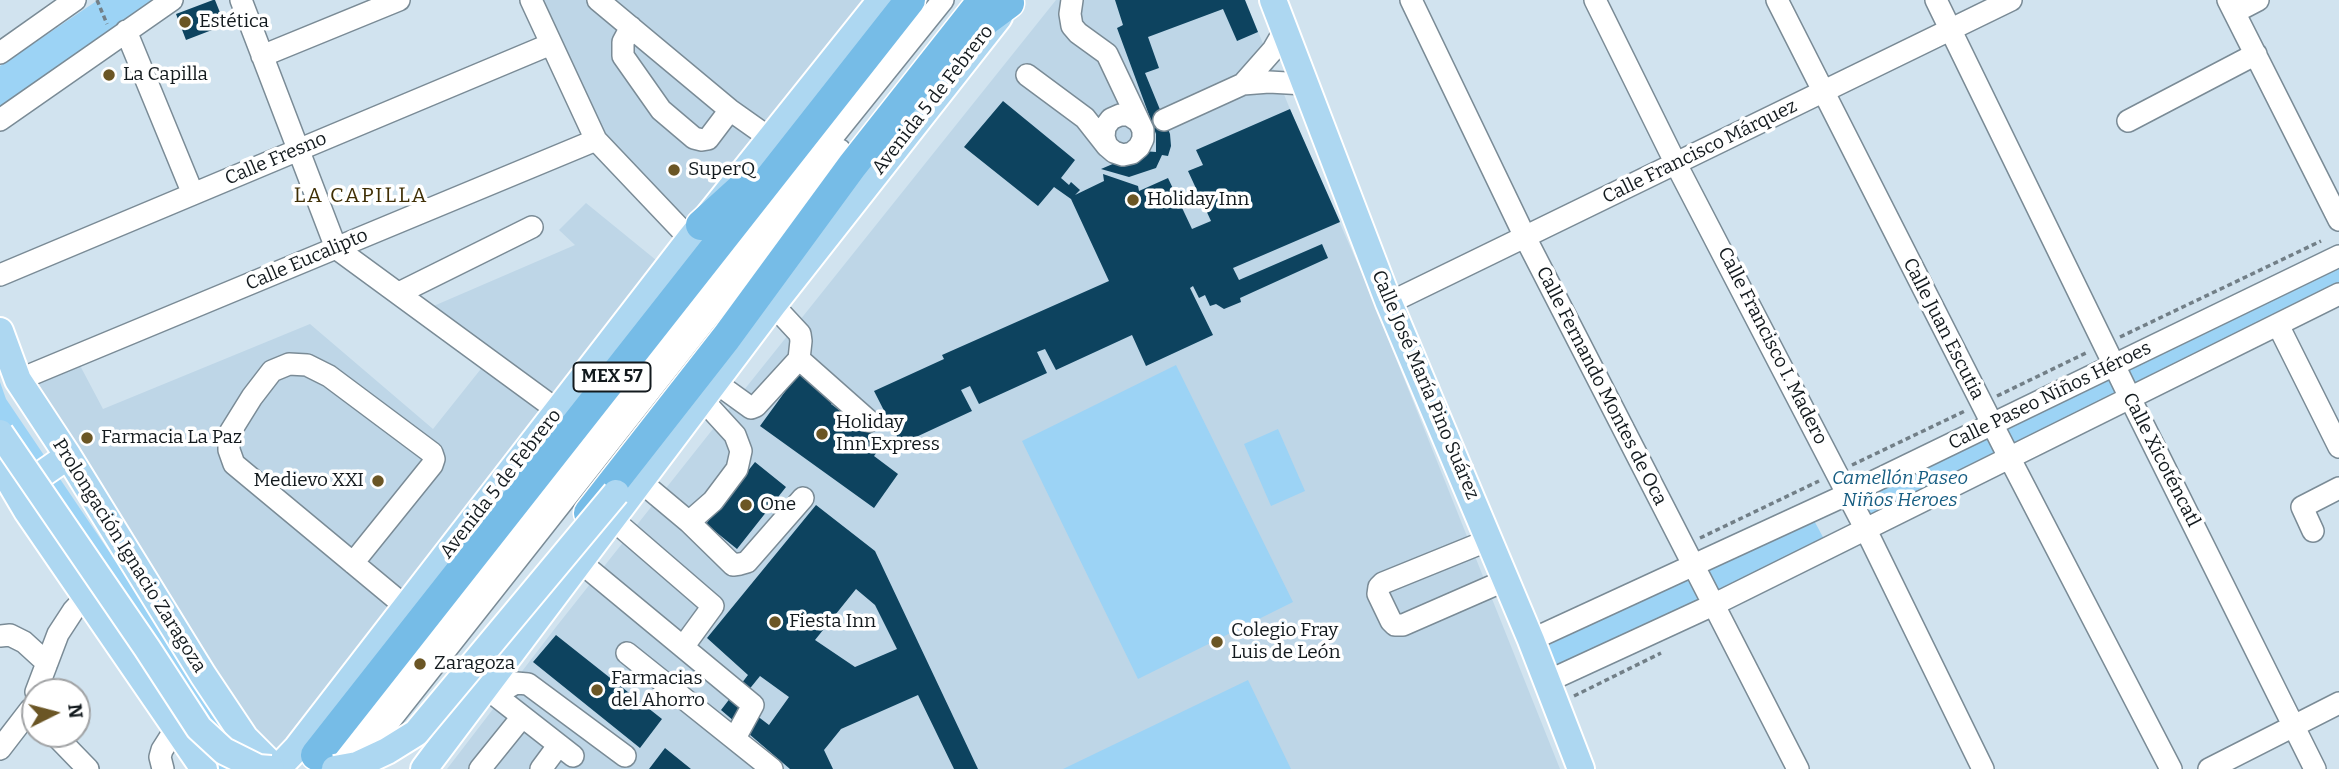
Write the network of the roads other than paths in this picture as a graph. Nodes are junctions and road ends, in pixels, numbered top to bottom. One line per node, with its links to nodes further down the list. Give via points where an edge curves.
1 (75, 0): 25 (street)
2 (172, 0): 23 (street)
3 (241, 0): 27 (street)
4 (399, 0): 27 (street)
5 (531, 0): 24 (street)
6 (598, 0): 20 (street)
7 (943, 0): 104 (street)
8 (957, 0): 110 (street)
9 (1072, 0): 36 (street, via 1072,26 1107,54)
10 (1273, 0): 22 (main road, Calle José María Pino Suárez)
11 (1411, 0): 46 (street, Calle Fernando Montes de Oca)
12 (1595, 0): 40 (street, Calle Francisco I. Madero)
13 (1777, 0): 31 (street, Calle Juan Escutia)
14 (1936, 0): 21 (street, Calle Xicoténcatl)
15 (2011, 0): 21 (street, Calle Francisco Márquez)
16 (2258, 0): 19 (street)
17 (1001, 1): 41 (highway, Avenida 5 de Febrero / MEX 57, via 939,55); 47 (main road, Avenida 5 de Febrero)
18 (892, 2): 35 (highway, Avenida 5 de Febrero / MEX 57); 37 (main road, Avenida 5 de Febrero)
19 (2232, 6): 26 (street)
20 (631, 27): 32 (street); 32 (street, via 622,56 662,110 694,138 708,139)
21 (1952, 30): 31 (street, Calle Francisco Márquez); 58 (street, Calle Xicoténcatl)
22 (1284, 31): 29 (street); 30 (main road, Calle José María Pino Suárez)
23 (120, 35): 33 (street); 42 (street)
24 (551, 44): 38 (street); 39 (street, Calle Fresno)
25 (0, 53)
26 (2256, 54): 34 (street); 43 (street)
27 (262, 56): 39 (street)
28 (1027, 75): 36 (street, via 1085,118 1114,152 1132,153)
29 (1243, 84): 30 (street); 36 (street)
30 (1305, 84): 53 (main road, Calle José María Pino Suárez)
31 (1823, 93): 40 (street, Calle Francisco Márquez); 64 (street, Calle Juan Escutia)
32 (730, 110): 37 (street)
33 (0, 120)
34 (2128, 121)
35 (813, 122): 45 (highway); 104 (highway, Avenida 5 de Febrero / MEX 57)
36 (1149, 124)
37 (771, 139): 45 (main road, Avenida 5 de Febrero)
38 (596, 140): 45 (street); 48 (street, Calle Eucalipto)
39 (298, 150): 42 (street, Calle Fresno); 48 (street)
40 (1676, 164): 46 (street, Calle Francisco Márquez); 73 (street, Calle Francisco I. Madero)
41 (852, 166): 47 (highway); 111 (highway, Avenida 5 de Febrero / MEX 57, via 726,338)
42 (193, 194): 50 (street, Calle Fresno)
43 (2339, 220)
44 (532, 227): 51 (street)
45 (696, 232): 62 (main road, Avenida 5 de Febrero)
46 (1525, 237): 53 (street, Calle Francisco Márquez); 80 (street, Calle Fernando Montes de Oca)
47 (818, 247): 54 (main road, Avenida 5 de Febrero)
48 (336, 248): 51 (street); 59 (street, Calle Eucalipto)
49 (2339, 256): 58 (street, Calle Paseo Niños Héroes)
50 (0, 275)
51 (399, 293): 62 (street)
52 (2339, 294): 55 (street, Calle Paseo Niños Héroes)
53 (1389, 303): 79 (main road, Calle José María Pino Suárez)
54 (773, 305): 57 (street, via 800,334); 60 (main road, Avenida 5 de Febrero)
55 (2278, 325): 61 (street, Calle Paseo Niños Héroes); 66 (street)
56 (0, 331): 59 (main road, Prolongación Ignacio Zaragoza)
57 (799, 359): 60 (street, via 751,408); 63 (street)
58 (2114, 365): 61 (street, Calle Xicoténcatl); 64 (street, Calle Paseo Niños Héroes)
59 (18, 380): 67 (main road, Prolongación Ignacio Zaragoza)
60 (704, 396): 70 (main road, Avenida 5 de Febrero); 75 (main road, via 645,458); 76 (street, via 735,435 741,450 737,469 713,501)
61 (2130, 397): 68 (street, Calle Paseo Niños Héroes); 98 (street, Calle Xicoténcatl)
62 (557, 410): 86 (main road, Avenida 5 de Febrero)
63 (869, 421)
64 (1992, 424): 68 (street, Calle Juan Escutia); 73 (street, Calle Paseo Niños Héroes)
65 (0, 433): 108 (main road, bridge, via 198,728 224,751 258,768)
66 (2339, 447)
67 (68, 456): 72 (main road); 109 (main road, Prolongación Ignacio Zaragoza, via 245,738)
68 (2009, 457): 77 (street, Calle Paseo Niños Héroes); 119 (street, Calle Juan Escutia)
69 (0, 465): 72 (main road)
70 (640, 481): 75 (main road, Avenida 5 de Febrero); 76 (street)
71 (2339, 488): 78 (street, via 2302,508)
72 (16, 492): 84 (main road)
73 (1848, 494): 77 (street, Calle Francisco I. Madero); 80 (street, Calle Paseo Niños Héroes)
74 (803, 498): 76 (street, via 747,562 740,564 733,565)
75 (614, 506): 81 (main road, Avenida 5 de Febrero); 89 (street, via 713,606); 104 (main road, bridge, via 416,733 357,765)
76 (688, 522)
77 (1865, 528): 85 (street, Calle Paseo Niños Héroes); 118 (street, Calle Francisco I. Madero)
78 (2313, 531)
79 (1489, 540): 83 (main road, Calle José María Pino Suárez); 83 (street, via 1383,583 1378,594 1391,621 1403,625)
80 (1688, 555): 85 (street, Calle Fernando Montes de Oca); 88 (street, Calle Paseo Niños Héroes)
81 (579, 561): 89 (street); 94 (main road, Avenida 5 de Febrero)
82 (353, 563): 82 (street, via 234,464 229,450 229,434 252,397 272,371 289,364 307,365 329,376 434,459); 86 (street)
83 (1506, 580): 88 (main road, Calle José María Pino Suárez)
84 (86, 597): 91 (street, via 58,634); 99 (main road)
85 (1713, 605): 93 (street, Calle Paseo Niños Héroes); 117 (street, Calle Fernando Montes de Oca)
86 (406, 607): 109 (main road, Avenida 5 de Febrero)
87 (0, 636): 91 (street, via 24,642)
88 (1531, 640): 93 (main road, Calle José María Pino Suárez)
89 (684, 647): 100 (street, via 753,705)
90 (627, 653): 100 (street)
91 (47, 663): 92 (street)
92 (42, 678)
93 (1546, 682): 116 (main road, Calle José María Pino Suárez)
94 (489, 691): 96 (street); 103 (street, via 528,684); 112 (main road, Avenida 5 de Febrero)
95 (2339, 703): 98 (street)
96 (522, 718): 113 (street); 114 (street, via 566,751)
97 (21, 721): 102 (street)
98 (2294, 726): 120 (street); 121 (street, Calle Xicoténcatl)
99 (176, 728): 106 (street, via 162,750); 107 (main road)
100 (735, 738): 115 (street)
101 (68, 748): 105 (street)
102 (0, 749)
103 (625, 755)
104 (327, 764)
105 (88, 769)
106 (163, 769)
107 (204, 769)
108 (271, 769)
109 (277, 769)
110 (351, 769)
111 (387, 769)
112 (424, 769)
113 (480, 769)
114 (541, 769)
115 (772, 769)
116 (1581, 769)
117 (1798, 769)
118 (1983, 769)
119 (2171, 769)
120 (2209, 769)
121 (2315, 769)

